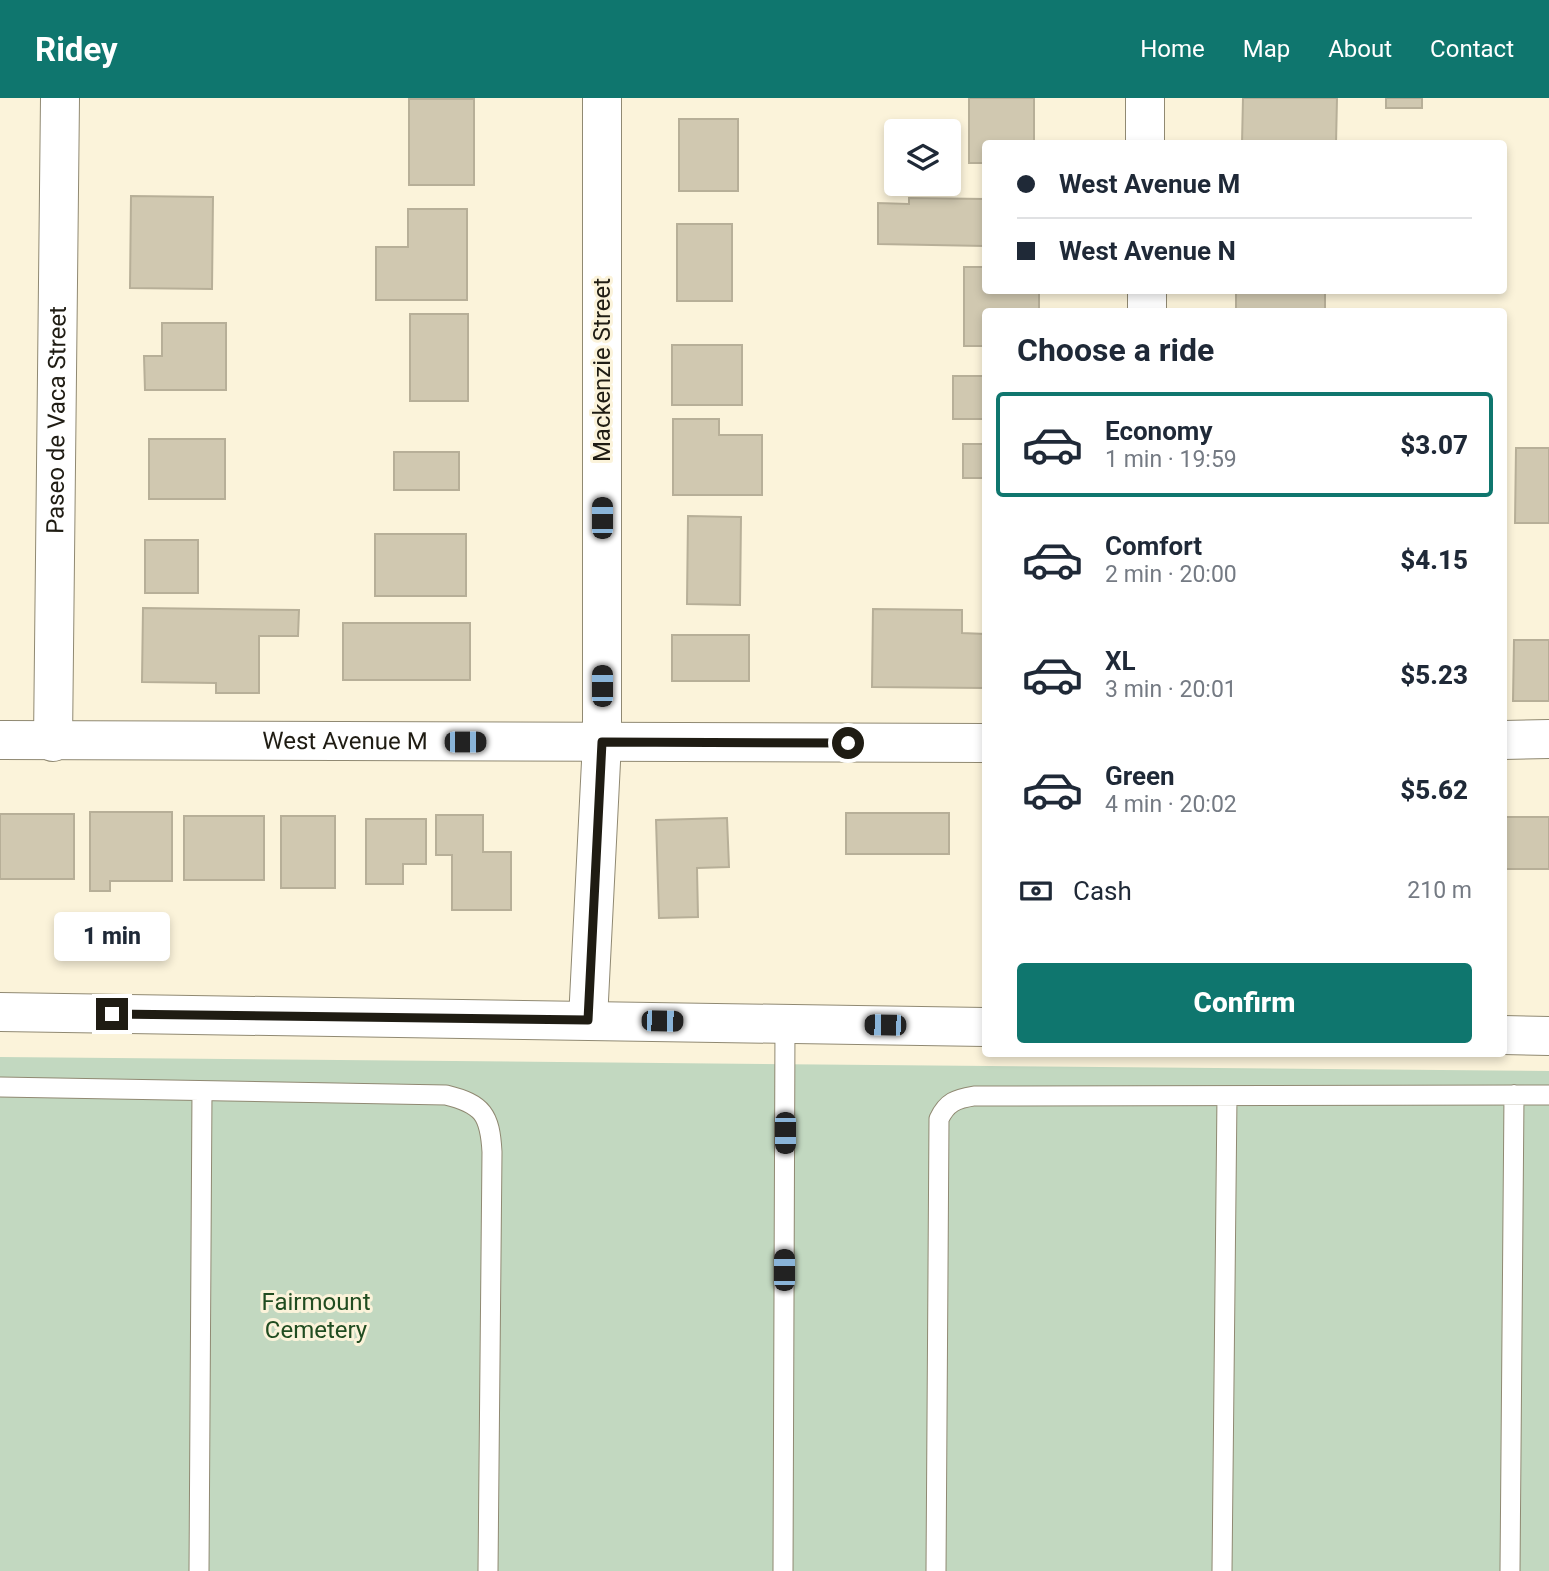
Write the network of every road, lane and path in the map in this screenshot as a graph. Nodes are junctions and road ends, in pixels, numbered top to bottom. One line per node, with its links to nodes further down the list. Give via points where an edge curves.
1 (61, 98): 8 (street, Paseo de Vaca Street)
2 (602, 98): 9 (street, Mackenzie Street)
3 (1145, 98): 4 (street)
4 (1145, 140)
5 (1549, 739): 7 (street)
6 (0, 740): 8 (street, West Avenue M)
7 (1507, 740)
8 (53, 742): 9 (street, West Avenue M)
9 (602, 742): 10 (street, West Avenue M); 12 (street, Mackenzie Street)
10 (982, 743)
11 (0, 1012): 12 (street)
12 (588, 1020): 13 (street)
13 (785, 1024): 14 (street); 24 (lane)
14 (982, 1027)
15 (1507, 1035): 16 (street)
16 (1549, 1036)
17 (0, 1087): 18 (lane)
18 (202, 1091): 22 (lane); 23 (lane, via 446,1094 467,1100 484,1113 491,1129 492,1152)
19 (1514, 1095): 20 (lane); 21 (lane); 27 (lane)
20 (1549, 1095)
21 (1227, 1096): 25 (lane, via 974,1096 954,1100 944,1108 939,1119); 26 (lane)
22 (199, 1571)
23 (488, 1571)
24 (783, 1571)
25 (936, 1571)
26 (1222, 1571)
27 (1510, 1571)

